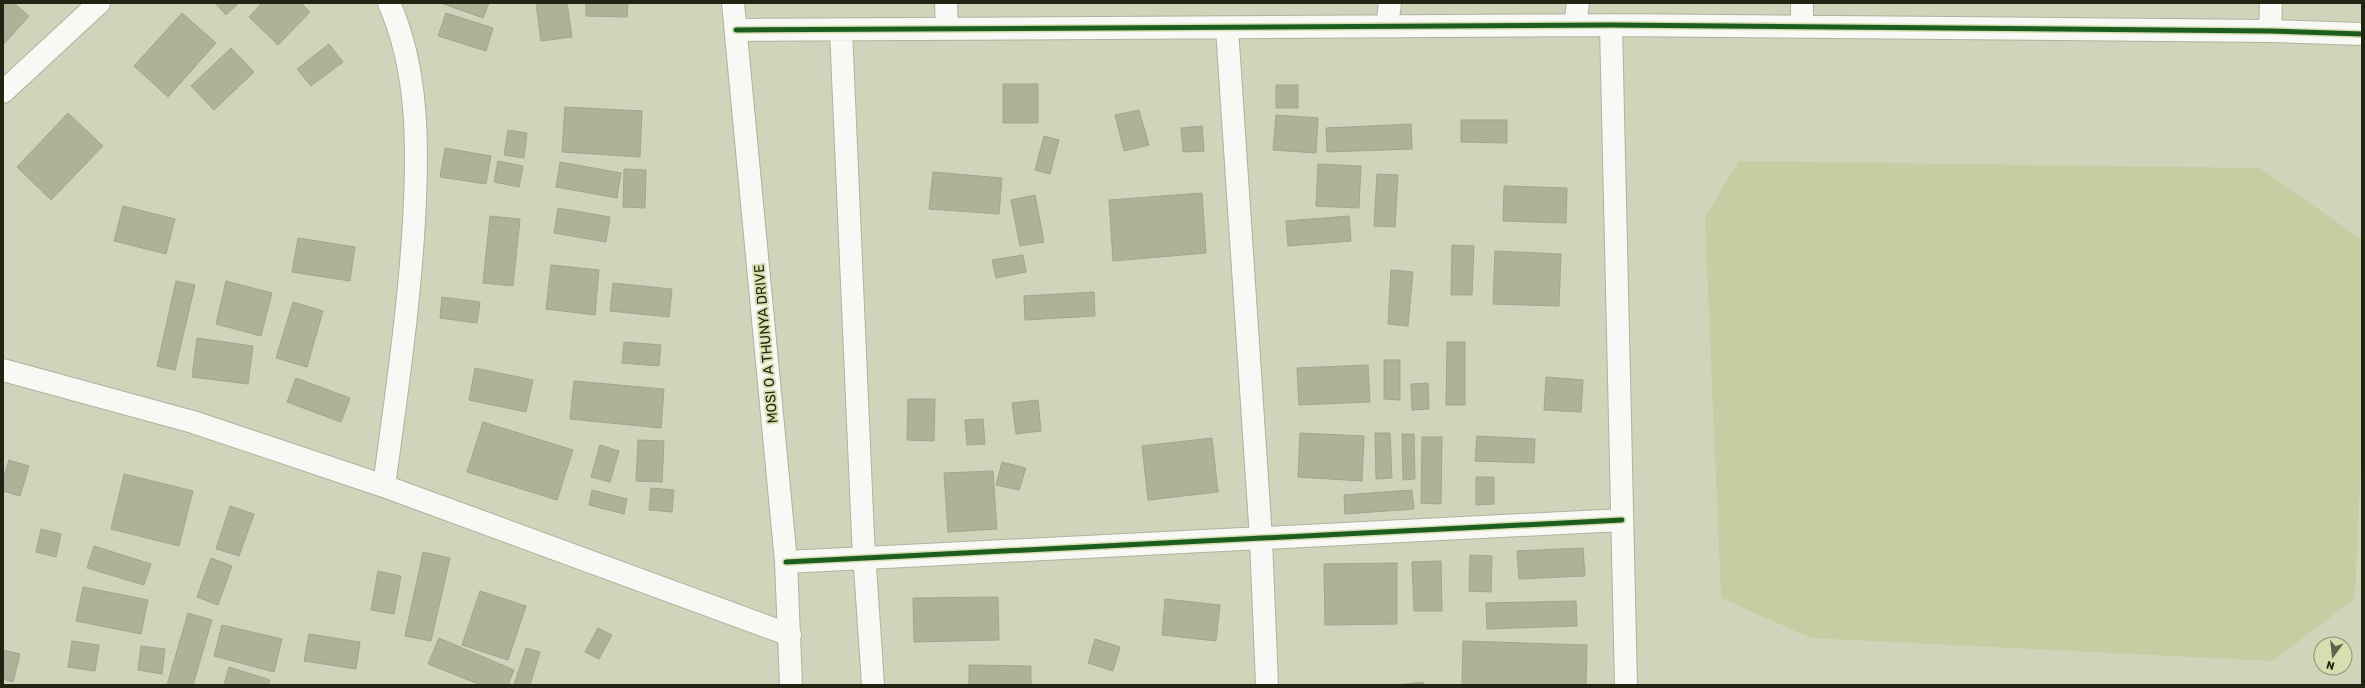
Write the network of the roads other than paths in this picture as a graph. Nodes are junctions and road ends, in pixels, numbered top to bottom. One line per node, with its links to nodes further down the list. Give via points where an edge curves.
1 (99, 3): 19 (street)
2 (389, 3): 21 (street, via 399,26 412,90 418,158 410,290)
3 (734, 3): 15 (street, MOSI O A THUNYA DRIVE)
4 (946, 3): 14 (street)
5 (1390, 3): 11 (street)
6 (1578, 3): 9 (street)
7 (1802, 3): 12 (street)
8 (2271, 3): 17 (street)
9 (1575, 25): 10 (street); 11 (street)
10 (1611, 25): 12 (street); 22 (street)
11 (1387, 26): 13 (street)
12 (1802, 26): 17 (street)
13 (1227, 28): 14 (street); 23 (street)
14 (948, 29): 16 (street)
15 (736, 30): 16 (street); 25 (street, MOSI O A THUNYA DRIVE)
16 (841, 30): 24 (street)
17 (2270, 31): 18 (street)
18 (2362, 34)
19 (3, 92)
20 (3, 370): 21 (street, via 193,422)
21 (384, 486): 26 (street)
22 (1622, 520): 23 (street); 30 (street)
23 (1261, 539): 24 (street); 29 (street)
24 (864, 558): 25 (street); 28 (street)
25 (786, 562): 26 (street, MOSI O A THUNYA DRIVE)
26 (790, 635): 27 (street, MOSI O A THUNYA DRIVE)
27 (791, 685)
28 (873, 685)
29 (1268, 685)
30 (1626, 685)

